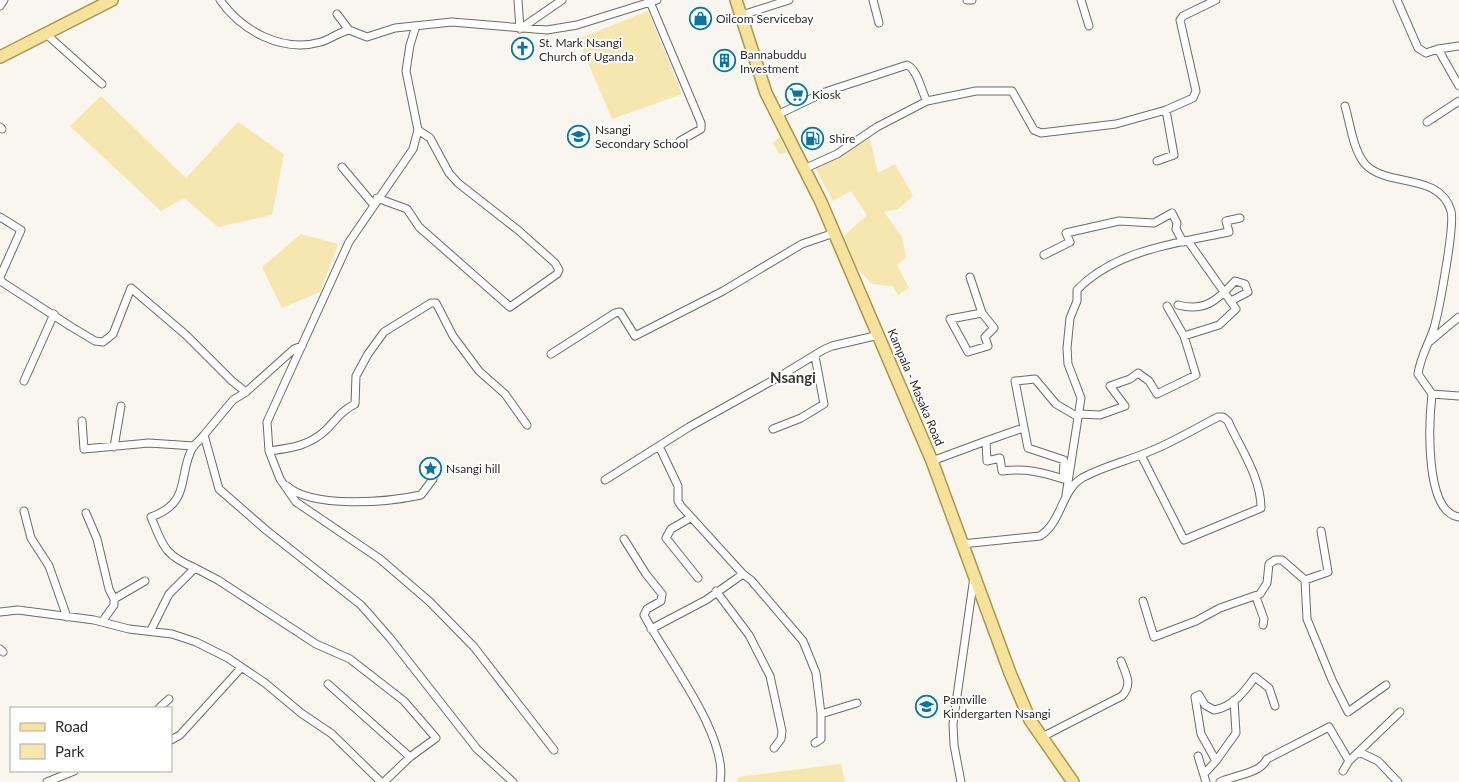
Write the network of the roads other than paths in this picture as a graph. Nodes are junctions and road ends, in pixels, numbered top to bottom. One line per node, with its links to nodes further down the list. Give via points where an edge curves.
1 (4, 0): 15 (street)
2 (112, 0): 23 (main road)
3 (220, 0): 22 (street, via 237,20 280,44 312,44)
4 (518, 0): 21 (street)
5 (562, 0): 21 (street)
6 (736, 0): 17 (main road, Kampala - Masaka Road)
7 (789, 0): 17 (street)
8 (873, 0): 18 (street)
9 (967, 0): 10 (street)
10 (972, 0)
11 (1081, 0): 20 (street)
12 (1216, 0): 32 (street, via 1180,20 1196,91 1194,98)
13 (1397, 0): 25 (street, via 1418,48 1426,53)
14 (654, 1): 21 (street, via 577,25 546,30); 36 (street, via 701,123 701,129)
15 (0, 6)
16 (337, 14): 22 (street)
17 (742, 14): 33 (main road, Kampala - Masaka Road, via 766,93)
18 (879, 23)
19 (416, 26): 21 (street, via 464,22); 22 (street, via 395,28 367,37); 35 (street, via 406,71)
20 (1089, 26)
21 (520, 29)
22 (349, 30)
23 (45, 34): 26 (main road); 27 (street)
24 (1459, 46): 25 (street)
25 (1438, 49): 28 (street)
26 (0, 57)
27 (102, 84)
28 (1459, 86)
29 (1459, 101): 34 (street)
30 (926, 102): 32 (street, via 976,91 1012,91 1034,130 1047,134 1116,124); 33 (street, via 916,76 907,65 832,89); 39 (street, via 877,127 837,154)
31 (1345, 106): 57 (street, via 1356,145 1366,165 1378,172 1433,189 1451,211 1451,235)
32 (1166, 110): 37 (street, via 1174,156)
33 (777, 116): 39 (main road, Kampala - Masaka Road)
34 (1427, 122)
35 (418, 130): 40 (street, via 413,150); 40 (street, via 430,138 448,173 555,263 559,270 557,274 510,307 419,227 407,208)
36 (680, 140)
37 (1157, 161)
38 (342, 167): 40 (street)
39 (806, 168): 43 (main road, Kampala - Masaka Road)
40 (375, 201): 58 (street, via 348,242)
41 (0, 217): 47 (street, via 21,230)
42 (1240, 218): 44 (street, via 1226,221 1229,232)
43 (834, 233): 55 (main road, Kampala - Masaka Road); 59 (street, via 802,244 723,291 635,336 620,312)
44 (1185, 241): 45 (street, via 1176,229 1172,213 1154,223 1119,221 1066,233 1070,242); 48 (street); 66 (street, via 1109,264 1077,290 1067,348 1068,364 1081,398)
45 (1044, 256)
46 (970, 277): 52 (street)
47 (1, 281): 53 (street)
48 (1225, 293): 49 (street); 49 (street, via 1235,282 1245,284 1248,292); 50 (street, via 1193,309)
49 (1231, 301): 56 (street, via 1239,310 1220,325)
50 (1178, 305)
51 (1167, 306): 56 (street)
52 (982, 313): 52 (street, via 994,328 985,337 988,346 968,352 950,319)
53 (54, 314): 61 (street); 62 (street, via 96,341 104,342 113,334 131,288)
54 (1459, 317): 57 (street)
55 (879, 335): 60 (street, via 832,346); 78 (main road, Kampala - Masaka Road)
56 (1184, 336): 66 (street, via 1196,375 1157,394 1149,381 1138,373 1110,386 1125,406 1100,416)
57 (1429, 343): 63 (street, via 1418,374)
58 (302, 346): 62 (street, via 294,349); 76 (street, via 267,422)
59 (550, 354)
60 (815, 356): 70 (street, via 824,404); 74 (street)
61 (24, 381)
62 (246, 392): 71 (street, via 232,400)
63 (1432, 394): 64 (street); 85 (street, via 1430,429 1436,491 1442,507 1452,516)
64 (1459, 396)
65 (121, 406): 75 (street)
66 (1078, 416): 69 (street, via 1056,404 1035,379 1015,381); 82 (street)
67 (82, 421): 75 (street, via 84,449)
68 (527, 425): 76 (street, via 505,394 480,371 453,336 436,303 431,303 384,332 356,376 355,404 344,409 312,441 297,447)
69 (1023, 428): 72 (street); 72 (street, via 1028,448 1064,460 1063,479 1042,471 1002,470 1000,458 987,461)
70 (774, 429)
71 (204, 435): 73 (street); 132 (street, via 219,489 361,605 477,749)
72 (986, 441): 78 (street)
73 (194, 446): 75 (street, via 148,443); 90 (street, via 183,489 171,505 151,517 161,541 175,560)
74 (659, 446): 81 (street); 86 (street, via 678,486 679,502)
75 (114, 447)
76 (269, 450): 79 (street)
77 (1141, 455): 77 (street, via 1223,416 1250,466 1261,508 1184,540); 82 (street, via 1082,478)
78 (932, 461): 89 (main road, Kampala - Masaka Road)
79 (280, 479): 80 (street, via 304,495 361,503 421,495); 121 (street, via 296,502 400,574 462,634)
80 (433, 479)
81 (605, 480)
82 (1066, 498): 89 (street, via 1050,530 1040,536)
83 (24, 511): 101 (street, via 31,538 49,566)
84 (86, 513): 98 (street)
85 (1459, 517)
86 (690, 518): 91 (street); 93 (street, via 671,529 666,538)
87 (1321, 531): 94 (street, via 1328,572)
88 (624, 539): 104 (street, via 663,596 645,612)
89 (962, 544): 92 (main road, Kampala - Masaka Road)
90 (195, 568): 105 (street, via 169,594); 123 (street, via 316,644 350,659 404,701 436,738)
91 (743, 574): 96 (street); 116 (street, via 803,641 816,673)
92 (974, 577): 117 (main road, Kampala - Masaka Road, via 1010,673 1030,720); 134 (street, via 953,724)
93 (698, 578)
94 (1306, 580): 97 (street, via 1282,560 1275,560 1269,564 1265,589); 109 (street, via 1307,619 1348,712)
95 (145, 581): 98 (street)
96 (716, 591): 104 (street, via 706,600); 120 (street, via 749,635 770,676 782,731 781,739)
97 (1256, 596): 99 (street, via 1154,637); 103 (street, via 1264,619)
98 (114, 599): 102 (street, via 114,605)
99 (1143, 601)
100 (0, 610): 101 (street)
101 (67, 617): 102 (street)
102 (102, 622): 105 (street, via 129,629)
103 (1262, 626)
104 (651, 629): 133 (street, via 696,701 721,767)
105 (152, 630): 107 (street, via 196,642)
106 (1121, 661): 117 (street, via 1129,682 1128,690 1122,696)
107 (241, 668): 118 (street, via 180,735); 131 (street, via 332,734)
108 (328, 684): 123 (street)
109 (1386, 685)
110 (169, 699): 114 (street)
111 (1234, 700): 113 (street, via 1243,694 1255,677 1269,688); 125 (street, via 1236,733); 125 (street, via 1222,709 1214,710 1205,705 1199,695 1194,697 1201,734)
112 (857, 703): 116 (street)
113 (1275, 706)
114 (159, 707)
115 (1400, 712): 122 (street)
116 (821, 714): 119 (street, via 821,739)
117 (1042, 737): 135 (main road, Kampala - Masaka Road)
118 (172, 739)
119 (815, 743)
120 (774, 748)
121 (554, 750)
122 (1359, 752): 126 (street); 137 (street, via 1378,761)
123 (410, 756): 131 (street)
124 (1198, 756): 129 (street)
125 (1216, 761): 129 (street)
126 (1349, 762): 127 (street); 136 (street, via 1329,727 1267,759 1264,766)
127 (1343, 771)
128 (72, 772): 130 (street)
129 (1205, 778)
130 (48, 782)
131 (383, 782)
132 (513, 782)
133 (720, 782)
134 (961, 782)
135 (1073, 782)
136 (1220, 782)
137 (1398, 782)

